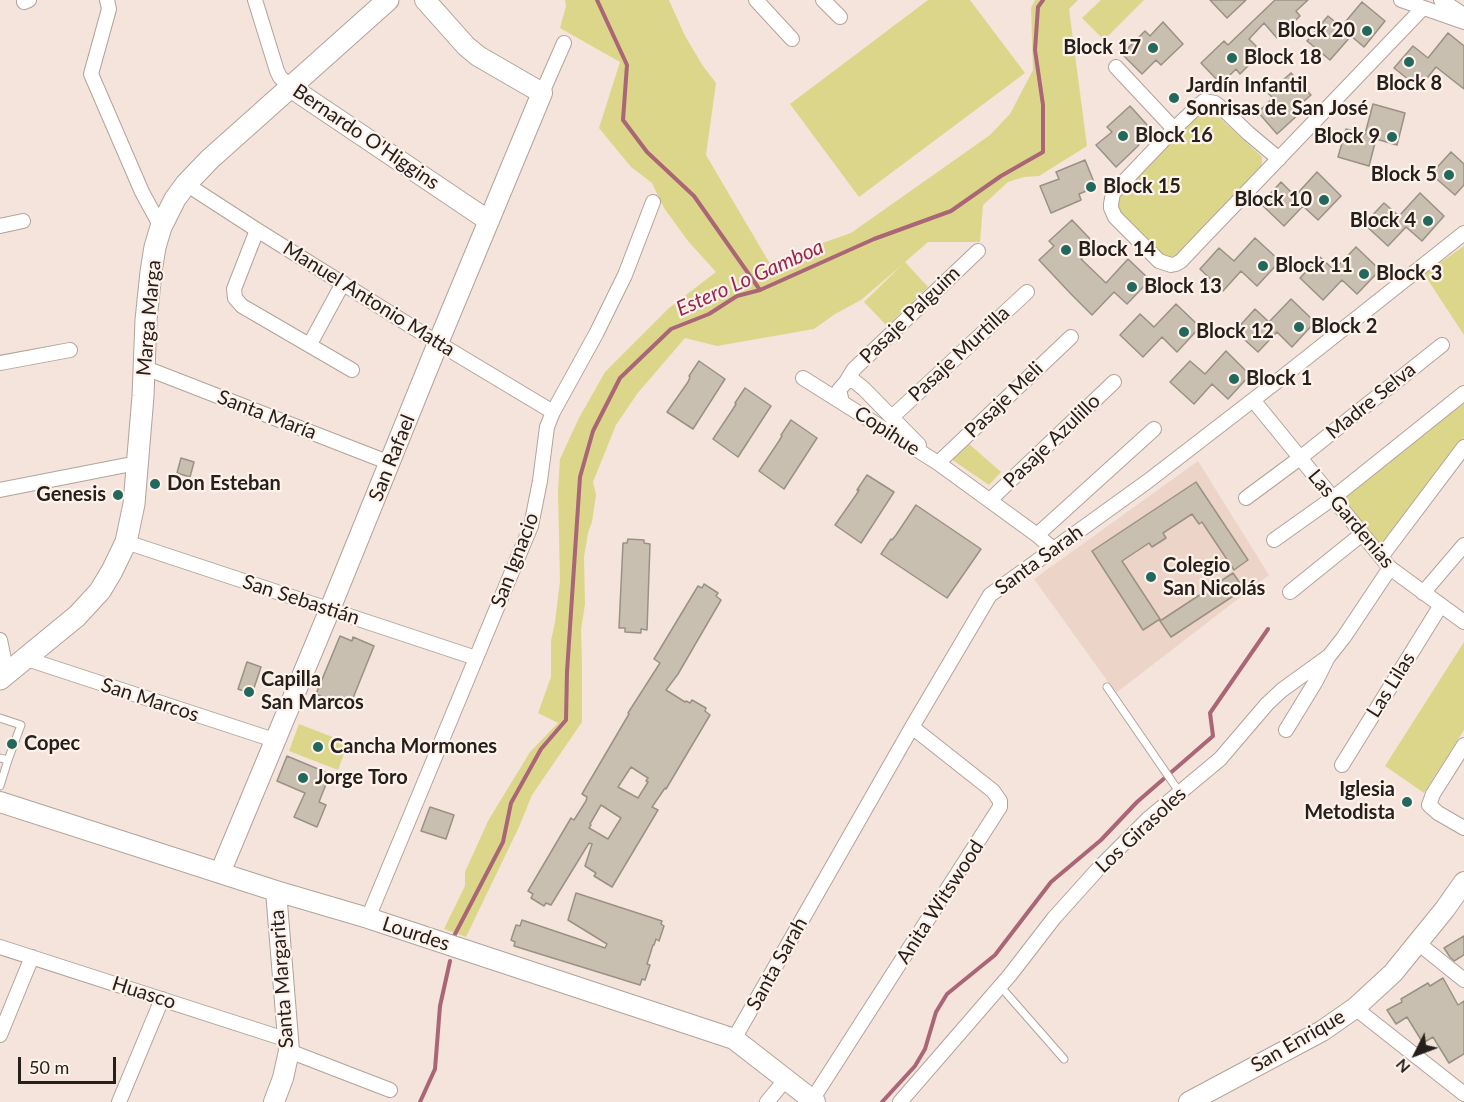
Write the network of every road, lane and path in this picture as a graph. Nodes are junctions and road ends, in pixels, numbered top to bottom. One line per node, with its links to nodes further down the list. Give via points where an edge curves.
1 (107, 0): 25 (street, via 109,9 91,75)
2 (255, 0): 16 (street, Bernardo O'Higgins, via 277,71)
3 (388, 0): 16 (main road, Marga Marga)
4 (425, 0): 17 (street, via 478,56)
5 (756, 0): 13 (street)
6 (823, 0): 11 (street)
7 (1401, 0): 9 (street)
8 (1441, 0): 10 (street)
9 (1423, 8): 12 (street); 19 (street)
10 (1464, 15)
11 (840, 17)
12 (1464, 22)
13 (792, 39)
14 (564, 43): 17 (street, San Rafael)
15 (1116, 67): 18 (street)
16 (290, 87): 20 (main road, Marga Marga); 23 (street, Bernardo O'Higgins)
17 (542, 93): 23 (street, San Rafael)
18 (1174, 129): 19 (street, via 1204,101 1215,103); 19 (street, via 1113,193 1111,204 1115,217 1165,264 1181,261)
19 (1279, 159)
20 (186, 184): 25 (main road, Marga Marga); 26 (street, Manuel Antonio Matta)
21 (653, 202): 45 (street, San Ignacio, via 625,275)
22 (23, 221): 24 (street)
23 (489, 221): 32 (street, San Rafael)
24 (0, 226)
25 (161, 227): 37 (main road, Marga Marga, via 150,272)
26 (257, 230): 29 (street, Manuel Antonio Matta); 33 (street, via 234,288 235,298 242,306)
27 (1464, 233): 43 (street, Santa Sarah)
28 (978, 251): 40 (street, Pasaje Palguim, via 854,369)
29 (343, 283): 32 (street, Manuel Antonio Matta); 33 (street)
30 (1027, 292): 46 (street, Pasaje Murtilla)
31 (1071, 337): 52 (street, Pasaje Meli)
32 (438, 343): 45 (street, Manuel Antonio Matta); 51 (street, San Rafael)
33 (310, 344): 38 (street)
34 (1442, 345): 49 (street, Madre Selva)
35 (70, 350): 36 (street)
36 (0, 363)
37 (143, 368): 50 (main road, Marga Marga); 51 (street, Santa María)
38 (352, 370)
39 (803, 378): 44 (street)
40 (846, 382): 44 (street, Copihue, via 839,390); 46 (street, Copihue, via 856,382)
41 (1114, 382): 56 (street, Pasaje Azulillo)
42 (1464, 393): 55 (street)
43 (1253, 400): 49 (street, Las Gardenias); 62 (street, Santa Sarah)
44 (842, 402): 52 (street, Copihue)
45 (553, 412): 72 (street, San Ignacio, via 547,427 531,526)
46 (892, 417): 52 (street, Copihue)
47 (1154, 429): 58 (street)
48 (1464, 447): 63 (street)
49 (1300, 458): 54 (street, Madre Selva); 55 (street, Las Gardenias)
50 (137, 463): 53 (street); 60 (main road, Marga Marga)
51 (390, 463): 68 (street, San Rafael)
52 (938, 463): 56 (street, Copihue)
53 (0, 490)
54 (1246, 498)
55 (1333, 498): 57 (street, Las Gardenias); 59 (street)
56 (990, 500): 58 (street, Copihue)
57 (1362, 534): 63 (street, Las Gardenias); 65 (street)
58 (1037, 535): 62 (street, Copihue)
59 (1274, 540)
60 (126, 542): 68 (street, San Sebastián); 73 (main road, Marga Marga, via 100,591)
61 (1464, 545): 66 (street)
62 (1053, 549): 77 (street, Santa Sarah, via 990,595)
63 (1381, 557): 64 (street, Las Gardenias)
64 (1390, 568): 66 (street, Las Gardenias); 71 (street, Los Girasoles)
65 (1290, 592)
66 (1424, 593): 67 (street, Las Gardenias)
67 (1441, 606): 69 (street, Las Gardenias); 82 (street, Las Lilas)
68 (330, 609): 72 (street, San Sebastián); 79 (street, San Rafael)
69 (1464, 622)
70 (0, 640): 74 (street)
71 (1329, 656): 78 (street); 84 (street, Los Girasoles, via 1282,690 1220,759)
72 (476, 658): 90 (street, San Ignacio)
73 (27, 659): 74 (main road, Marga Marga); 79 (street, San Marcos)
74 (3, 677)
75 (1107, 687): 84 (lane)
76 (0, 718): 81 (lane, via 21,724)
77 (912, 727): 99 (street, Santa Sarah); 105 (street, Anita Witswood, via 993,791 1000,807)
78 (1286, 730)
79 (274, 740): 87 (street, San Rafael)
80 (1464, 745): 86 (street, via 1429,805)
81 (4, 759): 83 (lane)
82 (1342, 765)
83 (0, 786)
84 (1180, 793): 95 (street, Los Girasoles, via 1099,868)
85 (0, 802): 87 (street, Lourdes)
86 (1464, 828)
87 (220, 873): 89 (street, Lourdes)
88 (1464, 882): 91 (street, San Enrique)
89 (276, 891): 90 (street, Lourdes); 100 (street, Santa Margarita)
90 (368, 918): 99 (street, Lourdes)
91 (1418, 943): 94 (street); 97 (street, San Enrique)
92 (0, 947): 93 (street, Huasco)
93 (32, 957): 96 (street, Huasco); 98 (street)
94 (1464, 980)
95 (1000, 986): 101 (lane); 109 (street, Los Girasoles)
96 (162, 999): 100 (street, Huasco); 106 (street)
97 (1355, 1008): 104 (street); 110 (street, San Enrique, via 1322,1031)
98 (0, 1035)
99 (734, 1039): 102 (street, Lourdes)
100 (289, 1046): 103 (street, Huasco); 107 (street, Santa Margarita)
101 (1064, 1059)
102 (786, 1078): 105 (street, Lourdes); 108 (street)
103 (390, 1090)
104 (1464, 1094)
105 (813, 1101)
106 (119, 1102)
107 (274, 1102)
108 (767, 1102)
109 (900, 1102)
110 (1189, 1102)

